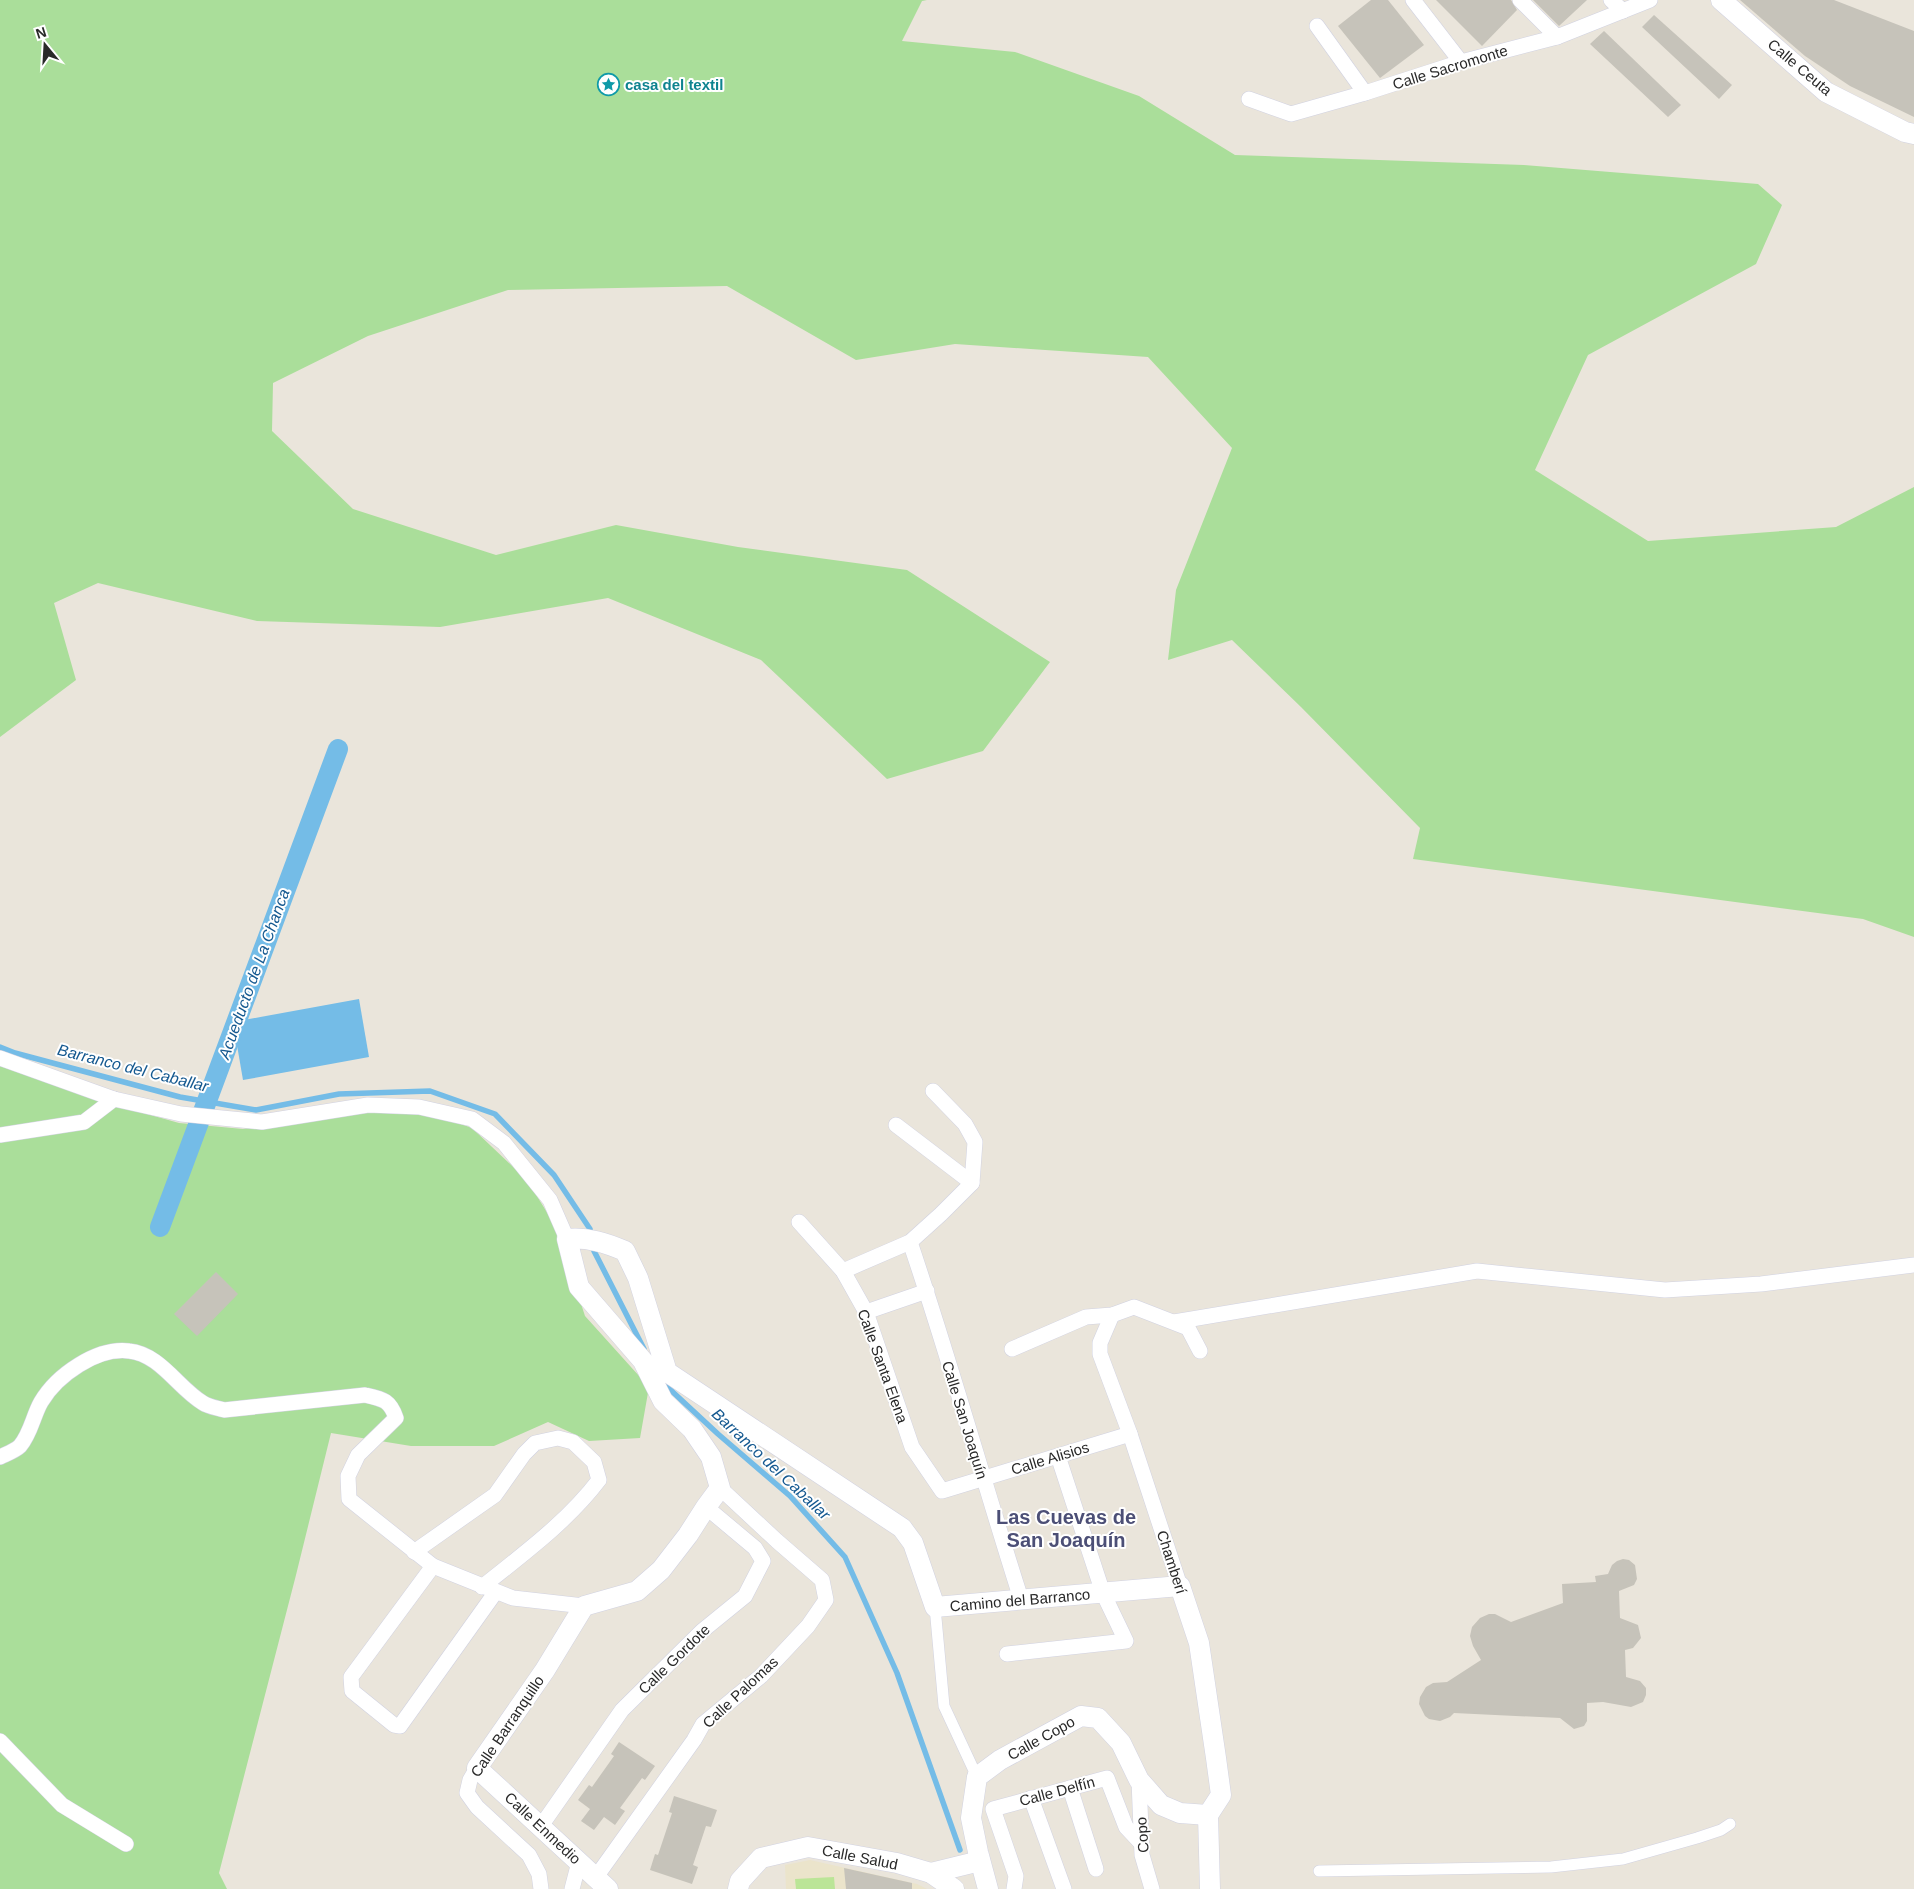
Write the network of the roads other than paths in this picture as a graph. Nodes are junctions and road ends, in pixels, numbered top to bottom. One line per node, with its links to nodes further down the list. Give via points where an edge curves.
1 (1413, 0): 9 (street)
2 (1520, 0): 8 (street)
3 (1611, 0): 6 (street)
4 (1650, 0): 6 (street, Calle Sacromonte)
5 (1721, 0): 12 (street, Calle Ceuta, via 1826,92)
6 (1623, 11): 8 (street, Calle Sacromonte)
7 (1317, 26): 10 (street)
8 (1557, 37): 9 (street, Calle Sacromonte)
9 (1461, 62): 10 (street, Calle Sacromonte)
10 (1365, 93): 11 (street, Calle Sacromonte, via 1291,114)
11 (1249, 99)
12 (1914, 134)
13 (0, 1058): 15 (street)
14 (932, 1091): 18 (street, via 965,1124 975,1142)
15 (114, 1098): 17 (street, via 84,1122); 20 (street, via 181,1114 262,1122 368,1105 419,1107 472,1119 504,1143 550,1200)
16 (896, 1125): 18 (street)
17 (0, 1135)
18 (972, 1183): 21 (street)
19 (799, 1222): 23 (street, Calle Santa Elena)
20 (574, 1238): 34 (street, via 579,1286 643,1361 663,1402 692,1429 710,1457); 44 (street, Camino del Barranco, via 625,1251 638,1278 667,1372 902,1528 913,1543)
21 (910, 1242): 23 (street); 24 (street, Calle San Joaquín)
22 (1914, 1265): 27 (street, via 1761,1284 1665,1290 1477,1271)
23 (843, 1271): 25 (street, Calle Santa Elena)
24 (926, 1291): 25 (street); 33 (street, Calle San Joaquín)
25 (866, 1312): 35 (street, Calle Santa Elena, via 912,1448)
26 (1112, 1315): 27 (street, via 1134,1307); 28 (street, via 1086,1317); 30 (street, Chamberí, via 1100,1343 1100,1354)
27 (1174, 1322): 29 (street, via 1188,1328)
28 (1012, 1349)
29 (1200, 1351)
30 (1130, 1434): 31 (street, Calle Alisios); 39 (street, Chamberí)
31 (1058, 1456): 33 (street, Calle Alisios); 41 (street)
32 (0, 1457): 37 (street, via 19,1447 41,1402 54,1385 76,1366 105,1353 129,1351 150,1358 204,1404 224,1410 365,1395 384,1399 393,1408 396,1418 358,1455 348,1476 349,1499)
33 (983, 1479): 35 (street, Calle Alisios); 42 (street, Calle San Joaquín)
34 (720, 1488): 36 (street); 62 (street, Calle Palomas, via 822,1580 826,1600 808,1626 761,1676 703,1724)
35 (942, 1491)
36 (706, 1507): 43 (street, via 661,1570 637,1591); 54 (street, Calle Gordote, via 754,1548 763,1561 759,1570 745,1596 702,1631 622,1710)
37 (414, 1552): 38 (street); 40 (street, via 495,1495 535,1443 558,1438 573,1442 594,1462 600,1480 590,1494)
38 (433, 1566): 40 (street); 40 (street, via 351,1677 352,1691 394,1725 400,1726)
39 (1180, 1586): 41 (street, Camino del Barranco); 52 (street, Chamberí, via 1200,1643 1217,1767 1220,1795)
40 (489, 1590): 43 (street, via 512,1598)
41 (1102, 1593): 42 (street, Camino del Barranco); 45 (street, via 1126,1641)
42 (1021, 1599): 44 (street, Camino del Barranco)
43 (584, 1606): 47 (street, Calle Barranquillo)
44 (935, 1607): 48 (street, via 944,1706)
45 (1007, 1654)
46 (0, 1741): 56 (street, via 62,1805)
47 (478, 1768): 54 (street, Calle Enmedio); 63 (street, Calle Barranquillo, via 467,1793 476,1808 529,1855)
48 (977, 1777): 49 (street, Calle Copo, via 1000,1760 1081,1716 1098,1718 1121,1743); 57 (street, via 971,1818)
49 (1139, 1780): 52 (street, Calle Copo, via 1161,1805 1180,1813); 55 (street, Copo)
50 (1070, 1788): 51 (street, Calle Delfín); 55 (street, Calle Delfín, via 1107,1778 1126,1827); 59 (street)
51 (1031, 1798): 68 (street, Calle Delfín, via 993,1809 1016,1876); 69 (street)
52 (1208, 1815): 71 (street)
53 (1730, 1824): 60 (street, via 1697,1838 1623,1859 1560,1866)
54 (541, 1826): 58 (street, Calle Enmedio)
55 (1141, 1843): 70 (street, Copo)
56 (126, 1844)
57 (980, 1860): 61 (street); 67 (street)
58 (579, 1862): 62 (street, Calle Enmedio); 64 (street)
59 (1096, 1869)
60 (1319, 1871)
61 (931, 1873): 65 (street, Calle Salud, via 897,1863 808,1847 760,1858 740,1881); 66 (street, Calle Salud)
62 (602, 1883)
63 (541, 1889)
64 (572, 1889)
65 (738, 1889)
66 (954, 1889)
67 (988, 1889)
68 (1014, 1889)
69 (1064, 1889)
70 (1152, 1889)
71 (1210, 1889)

